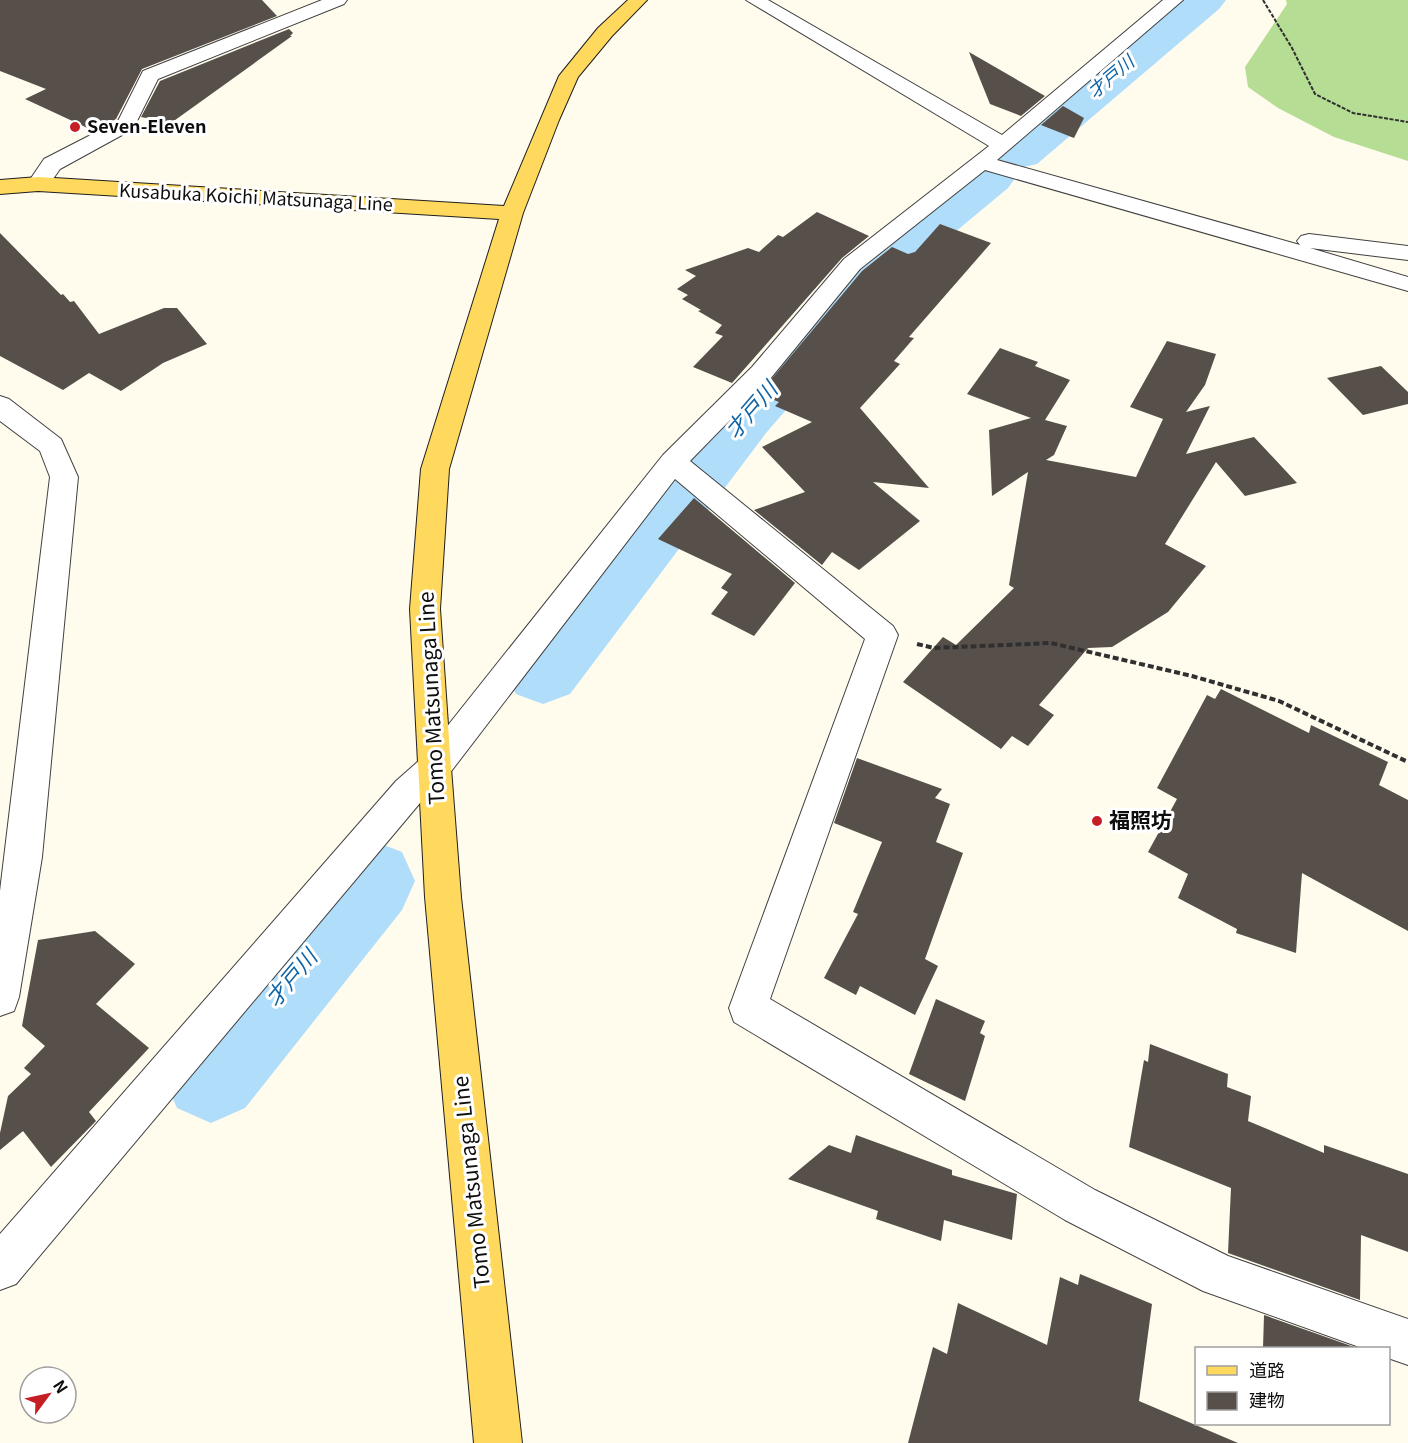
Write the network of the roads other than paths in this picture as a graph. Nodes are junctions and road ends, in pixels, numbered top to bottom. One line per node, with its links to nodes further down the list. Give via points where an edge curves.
1 (638, 0): 9 (main road, Tomo Matsunaga Line, via 569,76)
2 (755, 0): 5 (street)
3 (1174, 0): 5 (street)
4 (326, 3): 7 (street, via 150,75 126,125 52,164)
5 (1003, 145): 6 (street)
6 (980, 162): 10 (street); 14 (street, via 852,264 761,373)
7 (38, 184): 8 (main road, Kusabuka Koichi Matsunaga Line); 9 (main road, Kusabuka Koichi Matsunaga Line)
8 (0, 187)
9 (512, 213): 15 (main road, Tomo Matsunaga Line, via 435,469 425,609)
10 (1264, 240): 11 (street, via 1325,242); 12 (street)
11 (1408, 253)
12 (1408, 284)
13 (0, 405): 16 (street, via 51,446 64,477 24,857)
14 (673, 462): 15 (street); 18 (street, via 882,635 748,1008 1080,1205 1219,1275)
15 (434, 768): 17 (street, via 408,792); 19 (main road, Tomo Matsunaga Line, via 443,897)
16 (0, 997)
17 (0, 1268)
18 (1408, 1342)
19 (498, 1443)

